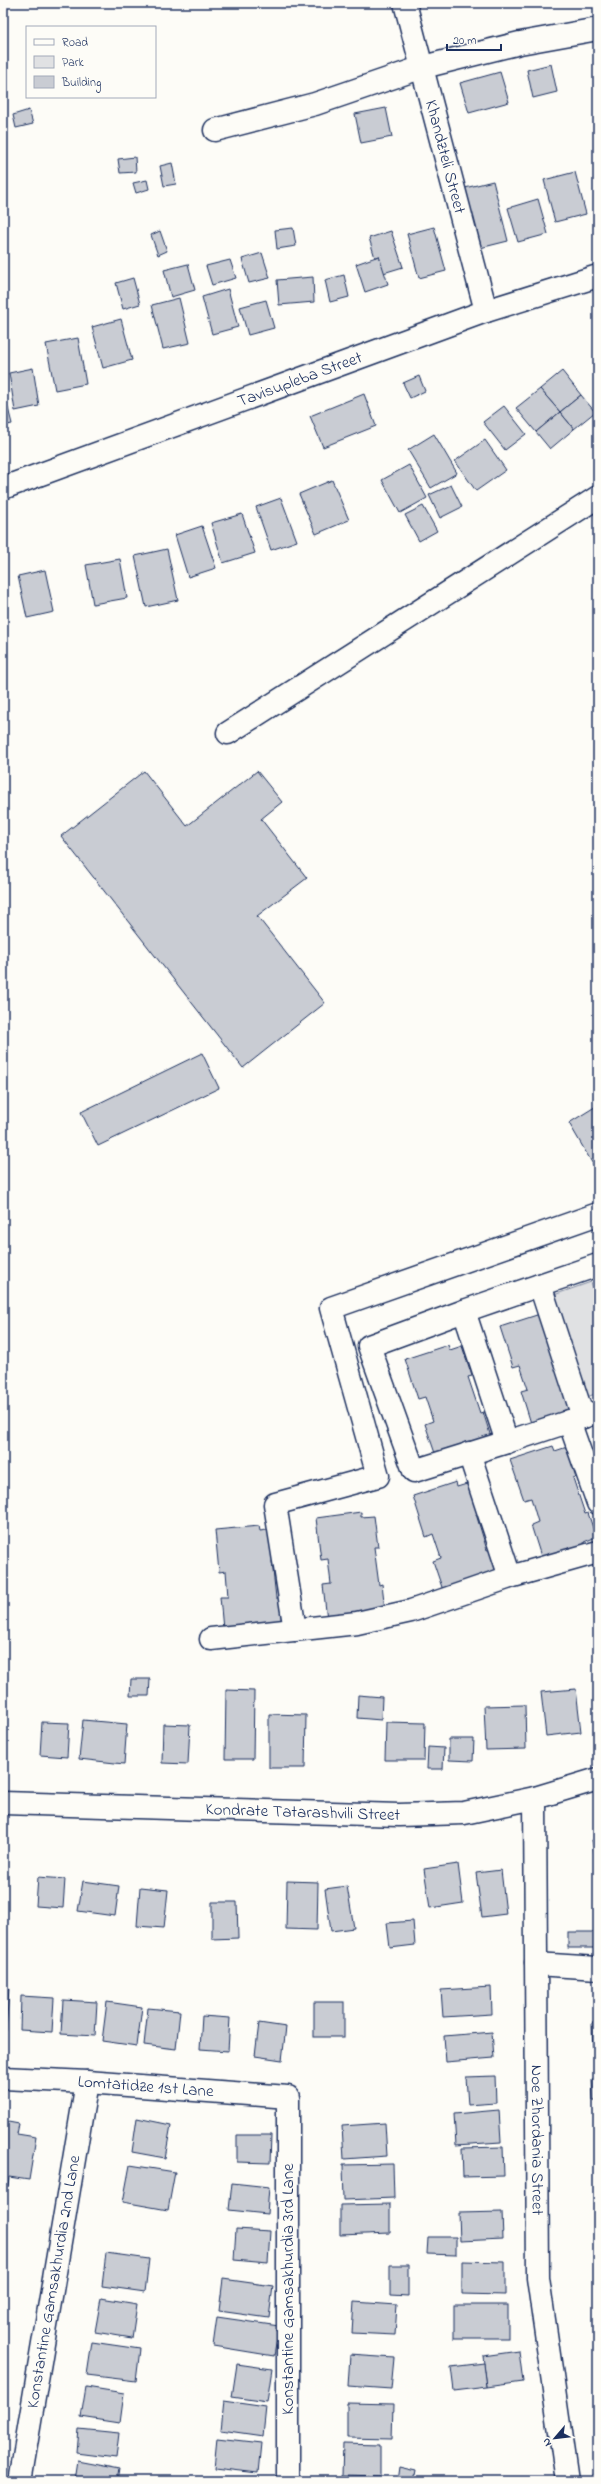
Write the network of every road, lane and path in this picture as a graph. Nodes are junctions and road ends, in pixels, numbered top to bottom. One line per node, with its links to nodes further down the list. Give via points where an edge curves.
1 (405, 3): 3 (street, Khandzteli Street)
2 (598, 29): 3 (street, via 520,43)
3 (422, 67): 4 (street, via 315,104); 6 (street, Khandzteli Street)
4 (215, 130)
5 (598, 276): 6 (street, Tavisupleba Street)
6 (486, 311): 7 (street, Tavisupleba Street)
7 (3, 488)
8 (598, 498): 9 (street)
9 (228, 734)
10 (598, 1214): 20 (street, via 331,1308 378,1476 275,1504)
11 (597, 1269): 12 (street)
12 (540, 1285): 13 (street); 14 (street)
13 (464, 1311): 15 (street); 16 (street, via 369,1346 414,1471)
14 (583, 1417): 15 (street); 17 (street)
15 (507, 1442): 16 (street)
16 (470, 1453): 19 (street)
17 (598, 1503)
18 (598, 1552): 19 (street)
19 (510, 1577): 20 (street, via 411,1611 357,1623)
20 (295, 1630): 21 (street)
21 (211, 1639)
22 (598, 1779): 23 (street, Kondrate Tatarashvili Street)
23 (535, 1798): 24 (street, Kondrate Tatarashvili Street, via 464,1813 400,1815); 25 (street, Noe Zhordania Street)
24 (3, 1803)
25 (536, 1964): 26 (street); 32 (street, Noe Zhordania Street, via 538,2278)
26 (598, 1968)
27 (3, 2078): 28 (street, Lomtatidze 1st Lane)
28 (87, 2082): 29 (street, Lomtatidze 1st Lane); 30 (street, Konstantine Gamsakhurdia 2nd Lane)
29 (288, 2097): 31 (street, Konstantine Gamsakhurdia 3rd Lane)
30 (20, 2481)
31 (288, 2481)
32 (567, 2481)

